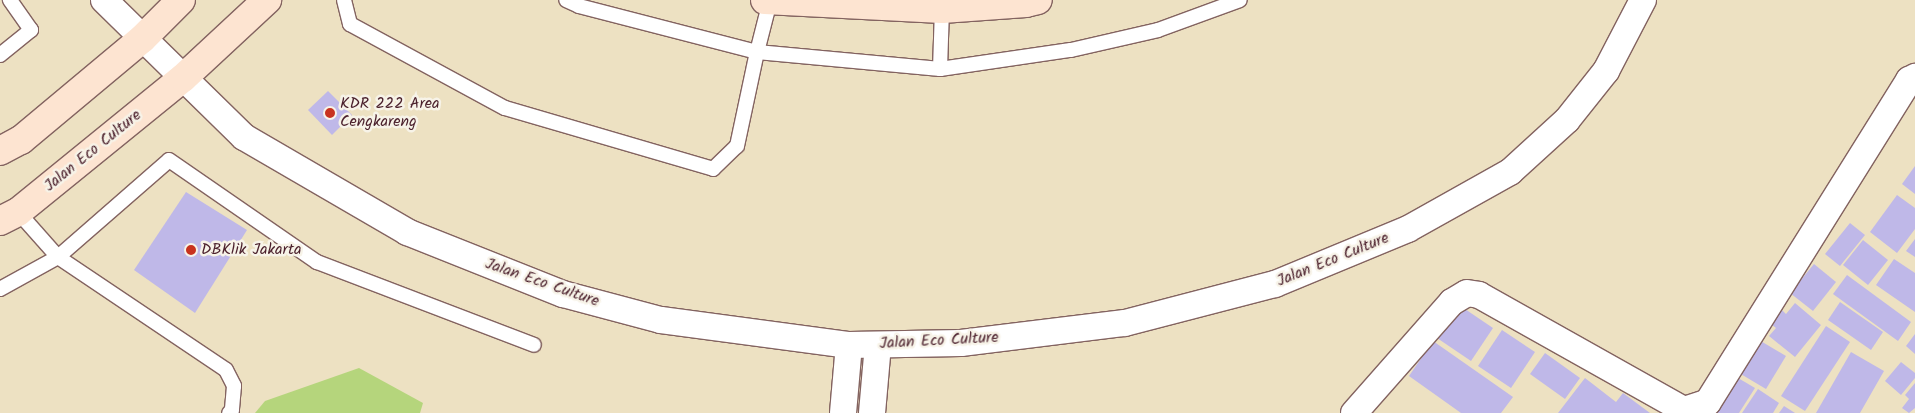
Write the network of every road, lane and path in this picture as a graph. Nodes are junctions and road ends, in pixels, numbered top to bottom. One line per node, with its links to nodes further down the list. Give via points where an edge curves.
1 (10, 0): 14 (lane, via 31,30)
2 (104, 0): 12 (street, Jalan Eco Culture)
3 (181, 0): 12 (street)
4 (267, 0): 17 (street, Jalan Eco Culture)
5 (344, 0): 13 (lane, via 350,24 505,108 713,169 737,146)
6 (566, 0): 13 (lane)
7 (1038, 0): 11 (street)
8 (1240, 0): 15 (lane, via 1158,30 1071,50)
9 (1643, 0): 23 (street, Jalan Eco Culture, via 1606,71 1568,120 1510,172 1408,229 1275,284 1125,323 961,343)
10 (768, 1): 11 (street); 13 (lane)
11 (942, 9): 15 (lane)
12 (142, 39): 17 (street, Jalan Eco Culture); 18 (street, via 21,140)
13 (757, 52): 15 (lane)
14 (0, 55)
15 (940, 69)
16 (1915, 77): 25 (street, via 1909,80 1708,402)
17 (183, 78): 19 (street, Jalan Eco Culture); 22 (street, Jalan Eco Culture, via 244,137 407,232 564,294 661,320)
18 (0, 151)
19 (9, 217): 20 (lane)
20 (58, 257): 21 (lane); 24 (lane, via 169,160 317,262); 26 (lane, via 226,370 234,386)
21 (0, 289)
22 (849, 345): 23 (street, Jalan Eco Culture); 27 (street)
23 (878, 345): 28 (street)
24 (534, 346)
25 (1685, 412): 29 (street, via 1479,295 1467,293 1452,302)
26 (230, 413)
27 (843, 413)
28 (872, 413)
29 (1354, 413)

